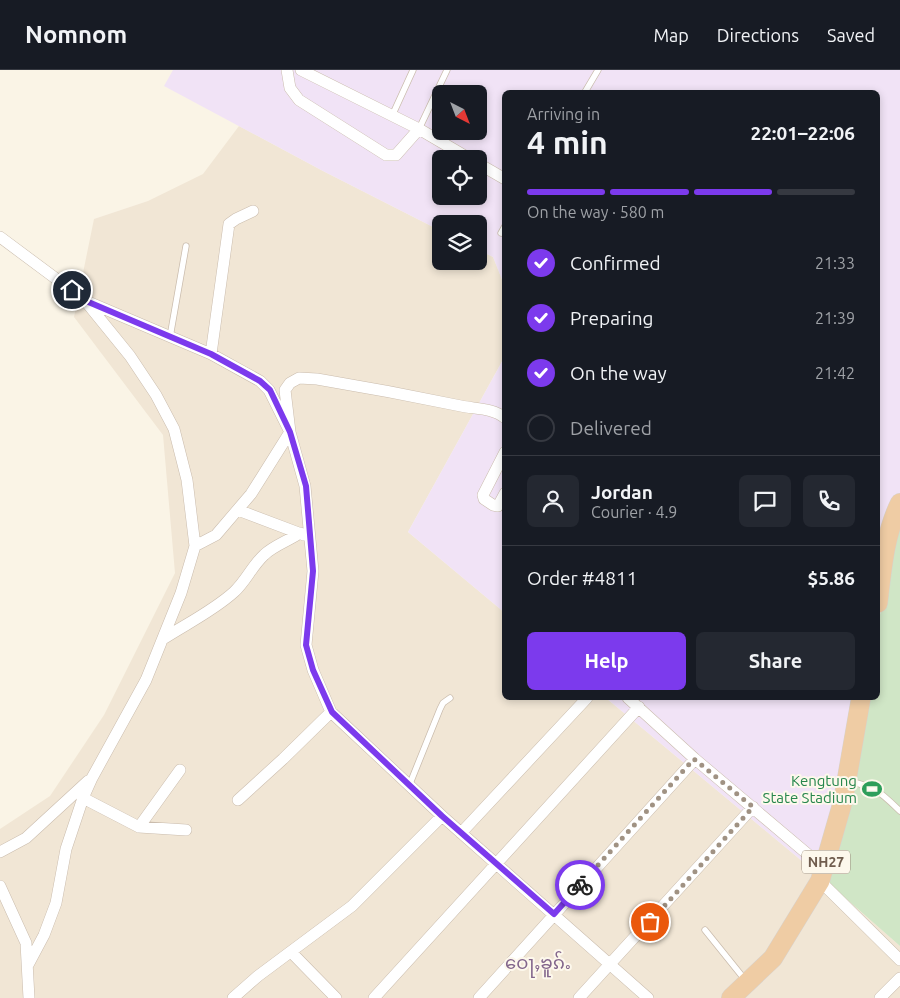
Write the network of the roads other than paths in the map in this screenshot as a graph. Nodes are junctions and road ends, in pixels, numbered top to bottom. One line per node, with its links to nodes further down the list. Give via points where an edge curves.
1 (287, 70): 8 (street, via 290,88 299,100 386,155 396,155)
2 (301, 70): 7 (street)
3 (413, 70): 7 (lane)
4 (446, 70): 8 (lane)
5 (598, 70): 6 (lane)
6 (586, 90)
7 (392, 116): 8 (street)
8 (419, 129): 9 (street)
9 (455, 150)
10 (487, 169): 11 (street)
11 (502, 177)
12 (253, 211): 17 (street, via 228,224)
13 (0, 237): 15 (street)
14 (186, 246): 16 (lane)
15 (86, 301): 16 (street); 25 (street, via 130,356 174,429 187,480)
16 (170, 337): 17 (street)
17 (211, 354): 19 (street, via 270,390)
18 (502, 416): 19 (street, via 489,410 299,378 285,390)
19 (290, 432): 22 (street); 24 (street, via 306,486)
20 (502, 458): 21 (street, via 483,495 484,499 498,506)
21 (502, 499)
22 (238, 510): 24 (street); 25 (street, via 216,535)
23 (898, 511): 26 (highway, via 883,559)
24 (305, 535): 27 (street, via 271,548 235,591); 33 (street, via 313,571 306,645 313,670)
25 (195, 546): 27 (street, via 181,593)
26 (880, 585)
27 (162, 639): 36 (street, via 146,680)
28 (450, 698): 38 (lane, via 440,709)
29 (585, 700): 46 (street)
30 (630, 700): 32 (street)
31 (861, 700): 37 (highway, NH27)
32 (639, 707): 34 (street); 48 (street)
33 (332, 712): 38 (street); 40 (street)
34 (694, 759): 41 (street); 51 (street)
35 (180, 770): 44 (street)
36 (92, 778): 39 (street); 47 (street, via 26,838)
37 (847, 781): 42 (lane, via 880,791); 49 (highway, NH27)
38 (409, 786): 43 (street)
39 (83, 798): 44 (street); 55 (street, via 66,849 56,903)
40 (238, 800)
41 (753, 807): 49 (street); 56 (street)
42 (900, 810)
43 (442, 816): 46 (street); 53 (street, via 352,906)
44 (139, 827): 45 (street)
45 (186, 830)
46 (461, 833): 48 (street)
47 (0, 852)
48 (497, 864): 51 (street); 62 (street)
49 (822, 874): 54 (street); 58 (highway, NH27, via 773,958)
50 (0, 886): 55 (street, via 26,943)
51 (554, 914): 56 (street); 63 (street)
52 (704, 930): 58 (lane)
53 (291, 952): 60 (street); 61 (street)
54 (900, 960)
55 (28, 964): 59 (street)
56 (611, 964): 64 (street); 65 (street)
57 (900, 978): 67 (street)
58 (748, 982): 66 (highway, NH27)
59 (29, 998)
60 (233, 998)
61 (336, 998)
62 (374, 998)
63 (479, 998)
64 (579, 998)
65 (648, 998)
66 (731, 998)
67 (880, 998)

